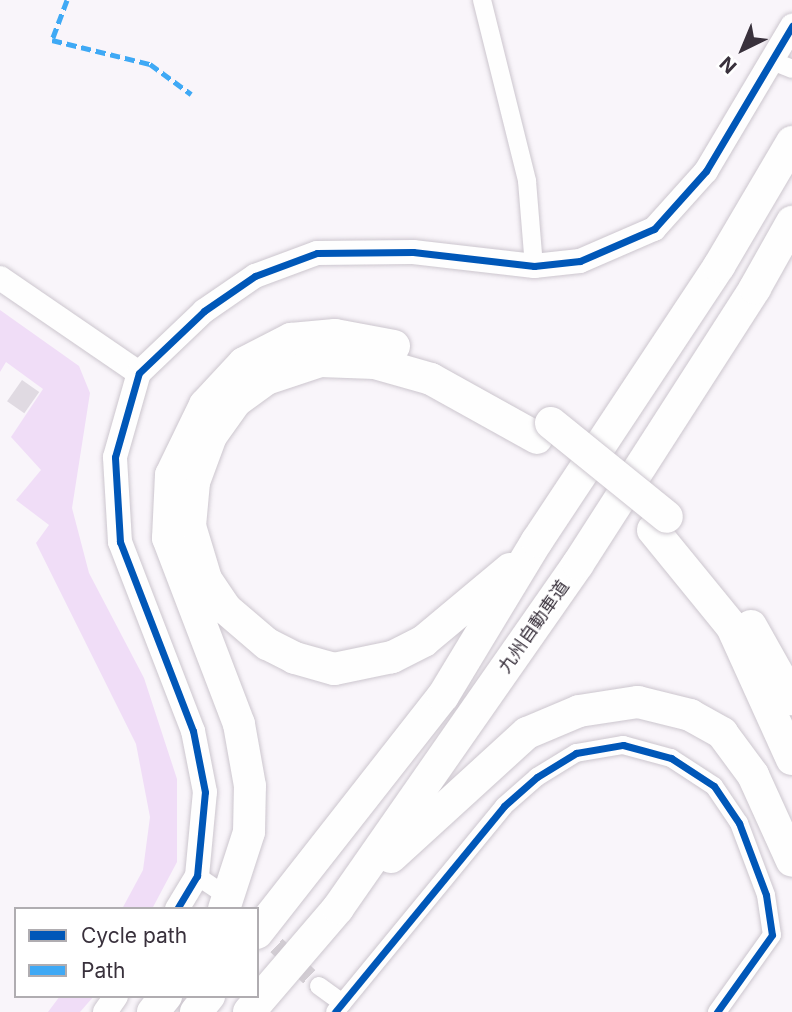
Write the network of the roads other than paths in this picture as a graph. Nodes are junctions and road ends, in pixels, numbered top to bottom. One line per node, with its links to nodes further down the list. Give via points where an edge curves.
1 (482, 0): 6 (street, via 527,181)
2 (792, 26): 3 (street)
3 (781, 64): 6 (street, via 706,171 654,229 580,261)
4 (792, 142): 11 (highway, via 719,266)
5 (792, 222): 18 (highway, 九州自動車道, via 578,564)
6 (534, 266): 8 (street, via 413,251 317,253 255,276 204,310)
7 (0, 278): 8 (street)
8 (139, 373): 15 (street, via 115,457 120,542 193,731 205,792)
9 (544, 431): 10 (highway, bridge); 11 (highway, via 431,379 375,363 320,361 266,379 236,401 221,418 200,458 190,508 195,552 226,609 295,659 334,669 391,657 424,641); 16 (highway, via 459,369 391,345 335,335 290,339 244,363 205,405 172,475 168,538 239,724 250,786 249,832)
10 (660, 523): 12 (highway, via 746,616); 13 (highway, via 732,627)
11 (537, 541): 19 (highway, via 443,696)
12 (792, 699)
13 (792, 759)
14 (792, 861): 18 (highway, via 753,775 722,733 690,715 638,702 579,711 527,733 463,786)
15 (197, 876): 16 (street); 17 (street)
16 (221, 900)
17 (178, 907)
18 (338, 908): 26 (highway, 九州自動車道)
19 (259, 930)
20 (320, 986): 23 (street)
21 (164, 998): 24 (highway)
22 (207, 998): 25 (highway)
23 (339, 1007): 27 (street, via 504,806 537,777 576,753 623,745 671,758 714,786 738,823 766,895 772,935)
24 (153, 1012)
25 (196, 1012)
26 (249, 1012)
27 (717, 1012)

